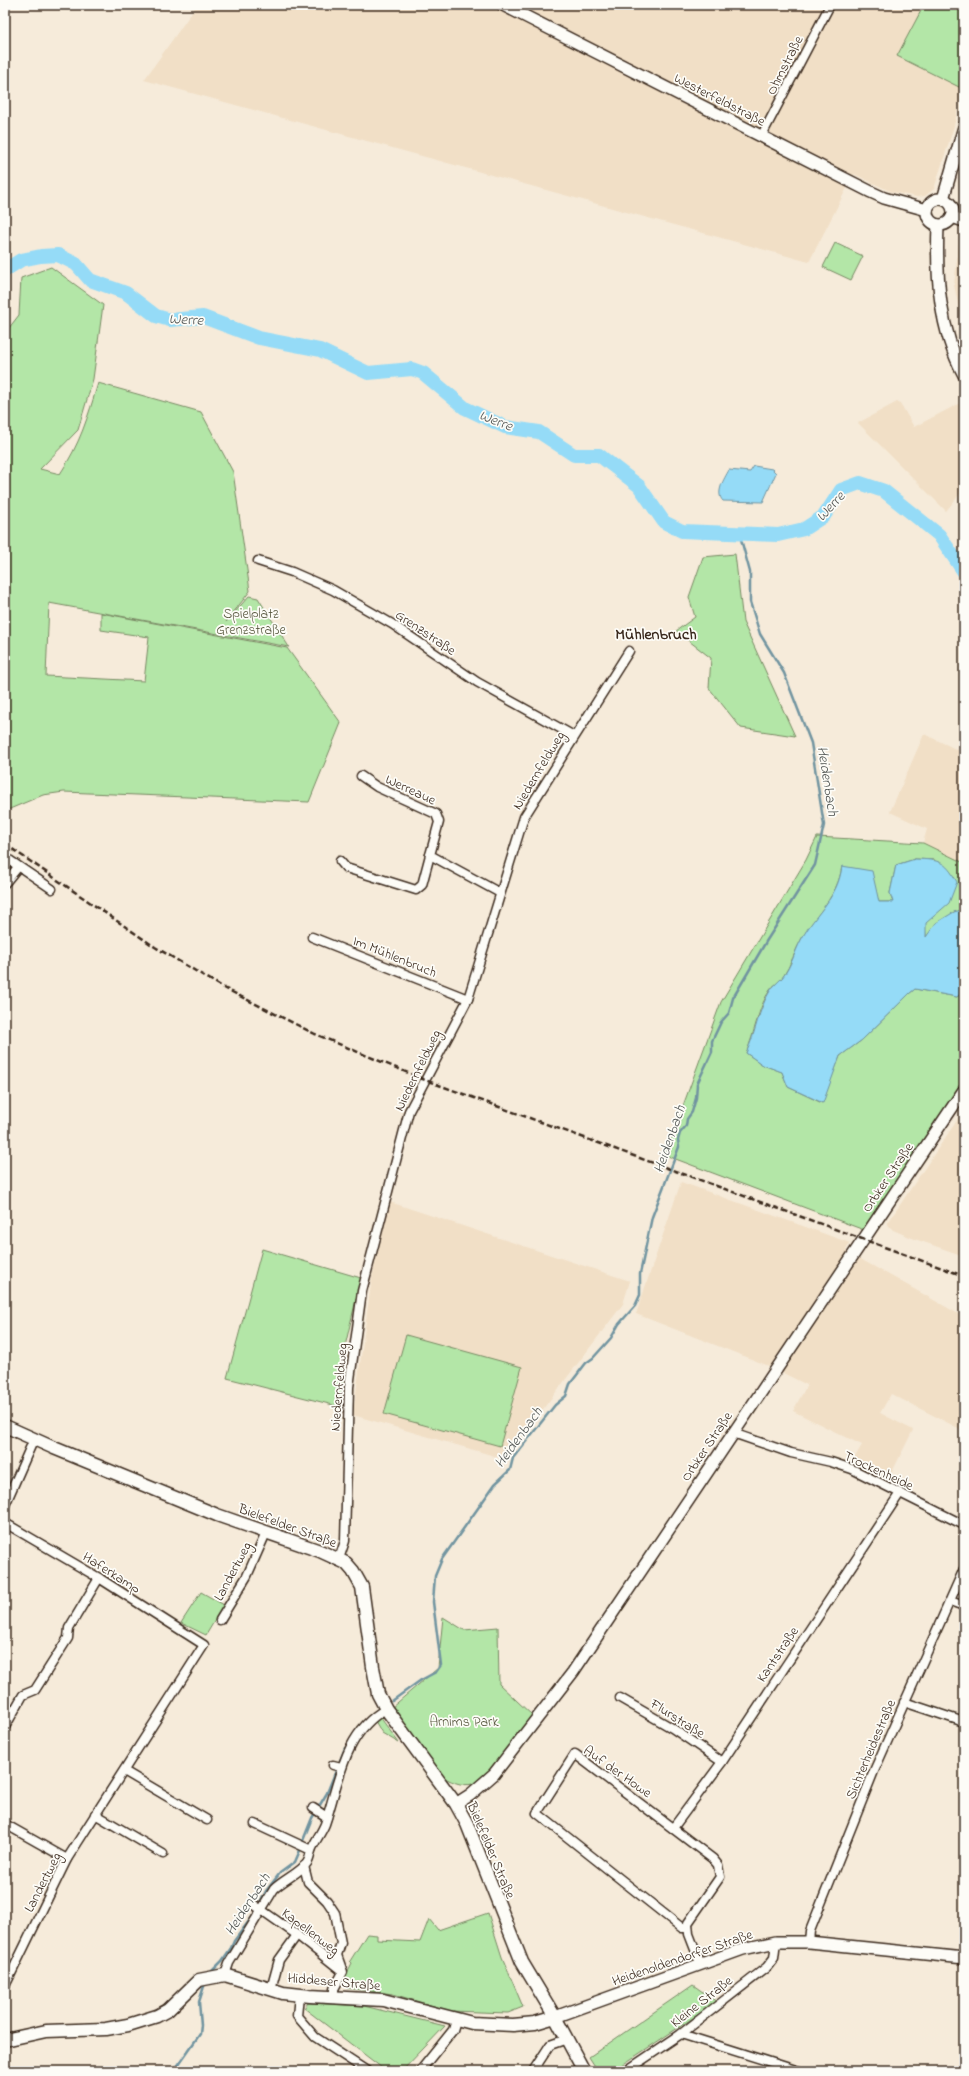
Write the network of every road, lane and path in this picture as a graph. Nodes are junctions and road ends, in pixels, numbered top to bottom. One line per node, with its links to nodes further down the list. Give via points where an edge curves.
1 (503, 5): 4 (street, Westerfeldstraße)
2 (830, 5): 4 (street, Ohmstraße)
3 (964, 127): 5 (street)
4 (761, 137): 6 (street, Westerfeldstraße, via 884,198)
5 (943, 200): 6 (street, via 934,200); 7 (street, via 951,206)
6 (927, 210): 9 (street, via 929,220)
7 (952, 217): 8 (street); 9 (street, via 947,223)
8 (964, 221)
9 (938, 225): 10 (street, via 938,288 950,341)
10 (964, 375)
11 (258, 561): 13 (street, Grenzstraße, via 292,572 333,590 392,624 477,682)
12 (629, 651): 13 (street, Niedernfeldweg)
13 (574, 736): 21 (street, Niedernfeldweg, via 524,817)
14 (361, 776): 15 (street, Werreaue, via 377,787 436,814 439,822)
15 (430, 855): 17 (street, Werreaue, via 422,885 416,890 346,868); 21 (street)
16 (5, 857): 18 (street)
17 (340, 861)
18 (18, 866): 19 (street); 20 (street)
19 (5, 883)
20 (52, 889)
21 (500, 893): 23 (street, Niedernfeldweg)
22 (312, 937): 23 (street, Im Mühlenbruch)
23 (468, 999): 33 (street, Niedernfeldweg, via 409,1111 363,1287 349,1387 345,1541)
24 (964, 1090): 26 (street, Orbker Straße)
25 (5, 1426): 27 (main road, Bielefelder Straße)
26 (733, 1433): 28 (street, Trockenheide, via 791,1454 852,1469); 47 (street, Orbker Straße, via 573,1672 494,1774)
27 (34, 1439): 29 (street); 32 (main road, Bielefelder Straße)
28 (900, 1493): 31 (street, Trockenheide); 45 (street, Kantstraße)
29 (5, 1505)
30 (5, 1523): 35 (street, Haferkamp)
31 (964, 1525)
32 (266, 1533): 33 (main road, Bielefelder Straße); 38 (street, Landertweg, via 247,1576)
33 (339, 1559): 42 (main road, Bielefelder Straße, via 350,1567 362,1587 372,1667 378,1694)
34 (964, 1569): 36 (street, Sichterheidestraße)
35 (99, 1578): 39 (street, Haferkamp); 44 (street, via 69,1628 68,1638 35,1690 23,1695)
36 (950, 1601): 37 (street); 41 (street, Sichterheidestraße)
37 (964, 1606)
38 (220, 1620)
39 (204, 1645): 46 (street, Landertweg)
40 (620, 1698): 45 (street, Flurstraße, via 672,1728)
41 (904, 1702): 43 (street); 64 (street, Sichterheidestraße, via 810,1930)
42 (386, 1709): 47 (main road, Bielefelder Straße); 50 (street, via 365,1725 337,1766)
43 (964, 1722)
44 (5, 1727)
45 (722, 1762): 54 (street, Kantstraße)
46 (124, 1771): 49 (street, Landertweg); 51 (street)
47 (456, 1804): 73 (main road, Bielefelder Straße, via 467,1824 522,1962)
48 (315, 1809): 50 (street)
49 (95, 1814): 56 (street); 57 (street, Landertweg)
50 (327, 1817): 55 (street, via 321,1833)
51 (207, 1820)
52 (5, 1824): 57 (street)
53 (255, 1824): 55 (street)
54 (673, 1828): 61 (street, Auf der Howe, via 713,1859 719,1870 720,1877 691,1918); 61 (street, Auf der Howe, via 575,1754 537,1813 682,1928)
55 (305, 1847): 58 (street, via 308,1862)
56 (163, 1854)
57 (67, 1859): 69 (street, Landertweg)
58 (304, 1866): 60 (street, via 274,1889); 67 (street, via 308,1882 335,1913 341,1942 337,1955)
59 (253, 1904): 60 (street, Kapellenweg)
60 (262, 1910): 62 (street, Kapellenweg); 68 (street, via 229,1963)
61 (688, 1928): 66 (street)
62 (297, 1935): 67 (street, Kapellenweg); 70 (street, via 279,1960)
63 (776, 1942): 64 (street, Heidenoldendorfer Straße); 66 (street, Heidenoldendorfer Straße, via 743,1949); 75 (street, Kleine Straße, via 774,1958 767,1967)
64 (809, 1942): 65 (street, Heidenoldendorfer Straße)
65 (964, 1958)
66 (701, 1965): 73 (street, Heidenoldendorfer Straße)
67 (343, 1972): 72 (street, via 334,1989)
68 (225, 1975): 70 (main road, Hiddeser Straße); 76 (main road, Hiddeser Straße, via 207,1978 194,1984 174,2005 146,2020 106,2029 46,2032)
69 (5, 1986)
70 (271, 1989): 71 (main road, Hiddeser Straße)
71 (299, 1995): 72 (main road, Hiddeser Straße); 78 (street, via 297,2016 315,2037)
72 (334, 1997): 74 (main road, Hiddeser Straße, via 383,2000)
73 (555, 2017): 74 (main road, Hiddeser Straße, via 535,2023 513,2025); 77 (main road, Bielefelder Straße)
74 (456, 2020): 79 (street, via 453,2030)
75 (681, 2034): 82 (street, Kleine Straße); 83 (street)
76 (5, 2040)
77 (567, 2040): 80 (street, via 550,2045); 81 (main road, Bielefelder Straße)
78 (367, 2071)
79 (420, 2071)
80 (533, 2071)
81 (584, 2071)
82 (626, 2071)
83 (799, 2071)

